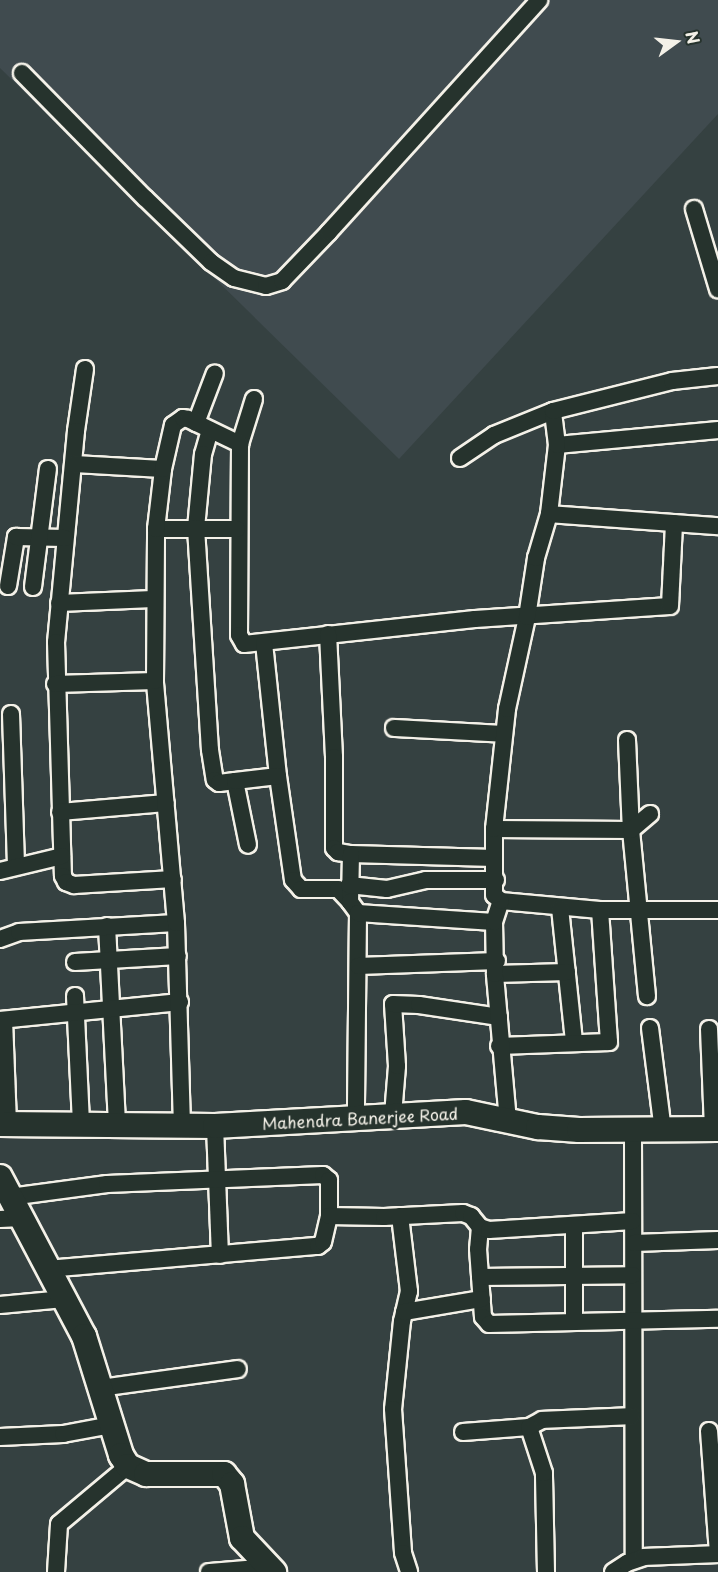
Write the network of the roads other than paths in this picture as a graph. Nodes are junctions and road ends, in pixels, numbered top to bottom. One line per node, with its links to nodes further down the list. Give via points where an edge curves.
1 (538, 0): 2 (street, via 329,232 282,281 266,286 234,278 211,261)
2 (22, 73)
3 (693, 209): 4 (street)
4 (718, 289)
5 (85, 369): 15 (street)
6 (214, 373): 10 (street)
7 (718, 376): 9 (street, via 672,381)
8 (254, 399): 12 (street)
9 (553, 411): 13 (street); 14 (street, via 494,435)
10 (203, 426): 12 (street); 17 (street, via 183,418 173,425); 21 (street)
11 (718, 430): 13 (street)
12 (240, 444): 23 (street)
13 (557, 445): 18 (street)
14 (460, 458)
15 (74, 464): 17 (street); 25 (street)
16 (48, 469): 24 (street)
17 (163, 469): 22 (street)
18 (549, 514): 19 (street); 30 (street, via 536,558)
19 (674, 523): 20 (street); 30 (street, via 670,606 577,610)
20 (718, 526)
21 (196, 528): 22 (street); 23 (street); 40 (street, via 212,774 219,783)
22 (156, 529): 29 (street)
23 (237, 529): 32 (street, via 240,641)
24 (39, 537): 25 (street); 26 (street); 27 (street, via 16,537)
25 (65, 538): 28 (street)
26 (33, 587): 27 (street); 28 (street)
27 (4, 589)
28 (59, 595): 29 (street); 34 (street)
29 (153, 599): 33 (street)
30 (527, 617): 31 (street); 37 (street)
31 (328, 634): 32 (street); 47 (street, via 334,757 332,841 338,852)
32 (264, 643): 39 (street)
33 (155, 681): 34 (street); 41 (street)
34 (56, 684): 42 (street)
35 (11, 714): 50 (street)
36 (394, 728): 37 (street)
37 (504, 734): 44 (street)
38 (627, 740): 45 (street)
39 (278, 776): 40 (street); 53 (street, via 296,886 338,889)
40 (235, 781): 46 (street)
41 (166, 803): 42 (street); 51 (street)
42 (60, 812): 48 (street)
43 (650, 814): 45 (street)
44 (494, 829): 45 (street); 49 (street)
45 (631, 830): 58 (street)
46 (248, 845)
47 (351, 854): 49 (street); 53 (street)
48 (62, 856): 50 (street); 51 (street, via 63,876 74,885)
49 (494, 858): 52 (street)
50 (8, 868)
51 (173, 879): 60 (street)
52 (496, 880): 53 (street, via 426,880); 54 (street, via 494,894)
53 (352, 900): 59 (street); 66 (street)
54 (501, 901): 55 (street); 59 (street)
55 (560, 908): 56 (street); 68 (street)
56 (600, 910): 58 (street); 78 (street, via 609,1042)
57 (718, 910): 58 (street)
58 (640, 911): 70 (street)
59 (494, 922): 67 (street)
60 (176, 923): 61 (street); 63 (street)
61 (107, 926): 62 (street, via 20,932); 64 (street)
62 (0, 939)
63 (178, 956): 64 (street); 71 (street)
64 (109, 959): 65 (street); 72 (street)
65 (75, 962)
66 (358, 966): 67 (street); 81 (street)
67 (496, 968): 68 (street); 74 (street)
68 (567, 972): 78 (street)
69 (75, 996): 73 (street)
70 (647, 996)
71 (180, 1002): 72 (street); 86 (street)
72 (113, 1011): 73 (street); 85 (street)
73 (77, 1014): 75 (street); 84 (street)
74 (499, 1017): 79 (street); 80 (street, via 393,1004 397,1066)
75 (2, 1020): 83 (street)
76 (650, 1028): 90 (street)
77 (709, 1029): 88 (street)
78 (573, 1041): 79 (street)
79 (499, 1046): 82 (street)
80 (393, 1115): 81 (street, Mahendra Banerjee Road); 82 (street, Mahendra Banerjee Road, via 466,1112)
81 (356, 1117): 87 (street, Mahendra Banerjee Road)
82 (508, 1121): 89 (street, Mahendra Banerjee Road, via 569,1130)
83 (4, 1124): 84 (street, Mahendra Banerjee Road)
84 (81, 1125): 85 (street, Mahendra Banerjee Road)
85 (117, 1125): 86 (street, Mahendra Banerjee Road)
86 (182, 1126): 87 (street, Mahendra Banerjee Road)
87 (215, 1126): 91 (street)
88 (715, 1130): 90 (street, Mahendra Banerjee Road)
89 (633, 1131): 90 (street, Mahendra Banerjee Road); 96 (street)
90 (663, 1131)
91 (218, 1181): 92 (street); 93 (street, via 326,1176); 101 (street)
92 (5, 1187): 95 (street)
93 (329, 1216): 94 (street); 101 (street, via 323,1242 318,1246)
94 (400, 1216): 98 (street, via 463,1213); 109 (street, via 409,1286)
95 (10, 1219): 102 (street)
96 (633, 1221): 97 (street); 100 (street)
97 (574, 1225): 98 (street, via 489,1230); 103 (street)
98 (480, 1227): 105 (street)
99 (718, 1240): 100 (street)
100 (634, 1243): 104 (street)
101 (220, 1255): 102 (street)
102 (46, 1269): 106 (street)
103 (574, 1275): 104 (street); 105 (street); 111 (street)
104 (633, 1275): 112 (street)
105 (480, 1277): 107 (street)
106 (64, 1299): 108 (street); 114 (street, via 84,1336)
107 (482, 1299): 109 (street); 111 (street, via 483,1317 489,1324)
108 (0, 1305)
109 (404, 1312): 127 (street, via 393,1409 404,1553)
110 (718, 1319): 112 (street)
111 (574, 1322): 112 (street)
112 (633, 1322): 115 (street)
113 (238, 1370): 114 (street)
114 (100, 1388): 116 (street)
115 (632, 1416): 117 (street, via 542,1420); 123 (street)
116 (112, 1425): 120 (street, via 63,1434); 121 (street)
117 (529, 1427): 119 (street); 128 (street, via 544,1473)
118 (709, 1431): 122 (street)
119 (463, 1432)
120 (0, 1437)
121 (128, 1466): 124 (street, via 146,1474 224,1474 232,1484 242,1538); 125 (street, via 59,1524)
122 (718, 1554): 123 (street)
123 (634, 1560): 129 (street)
124 (271, 1569): 126 (street)
125 (56, 1572)
126 (208, 1572)
127 (409, 1572)
128 (546, 1572)
129 (613, 1572)

